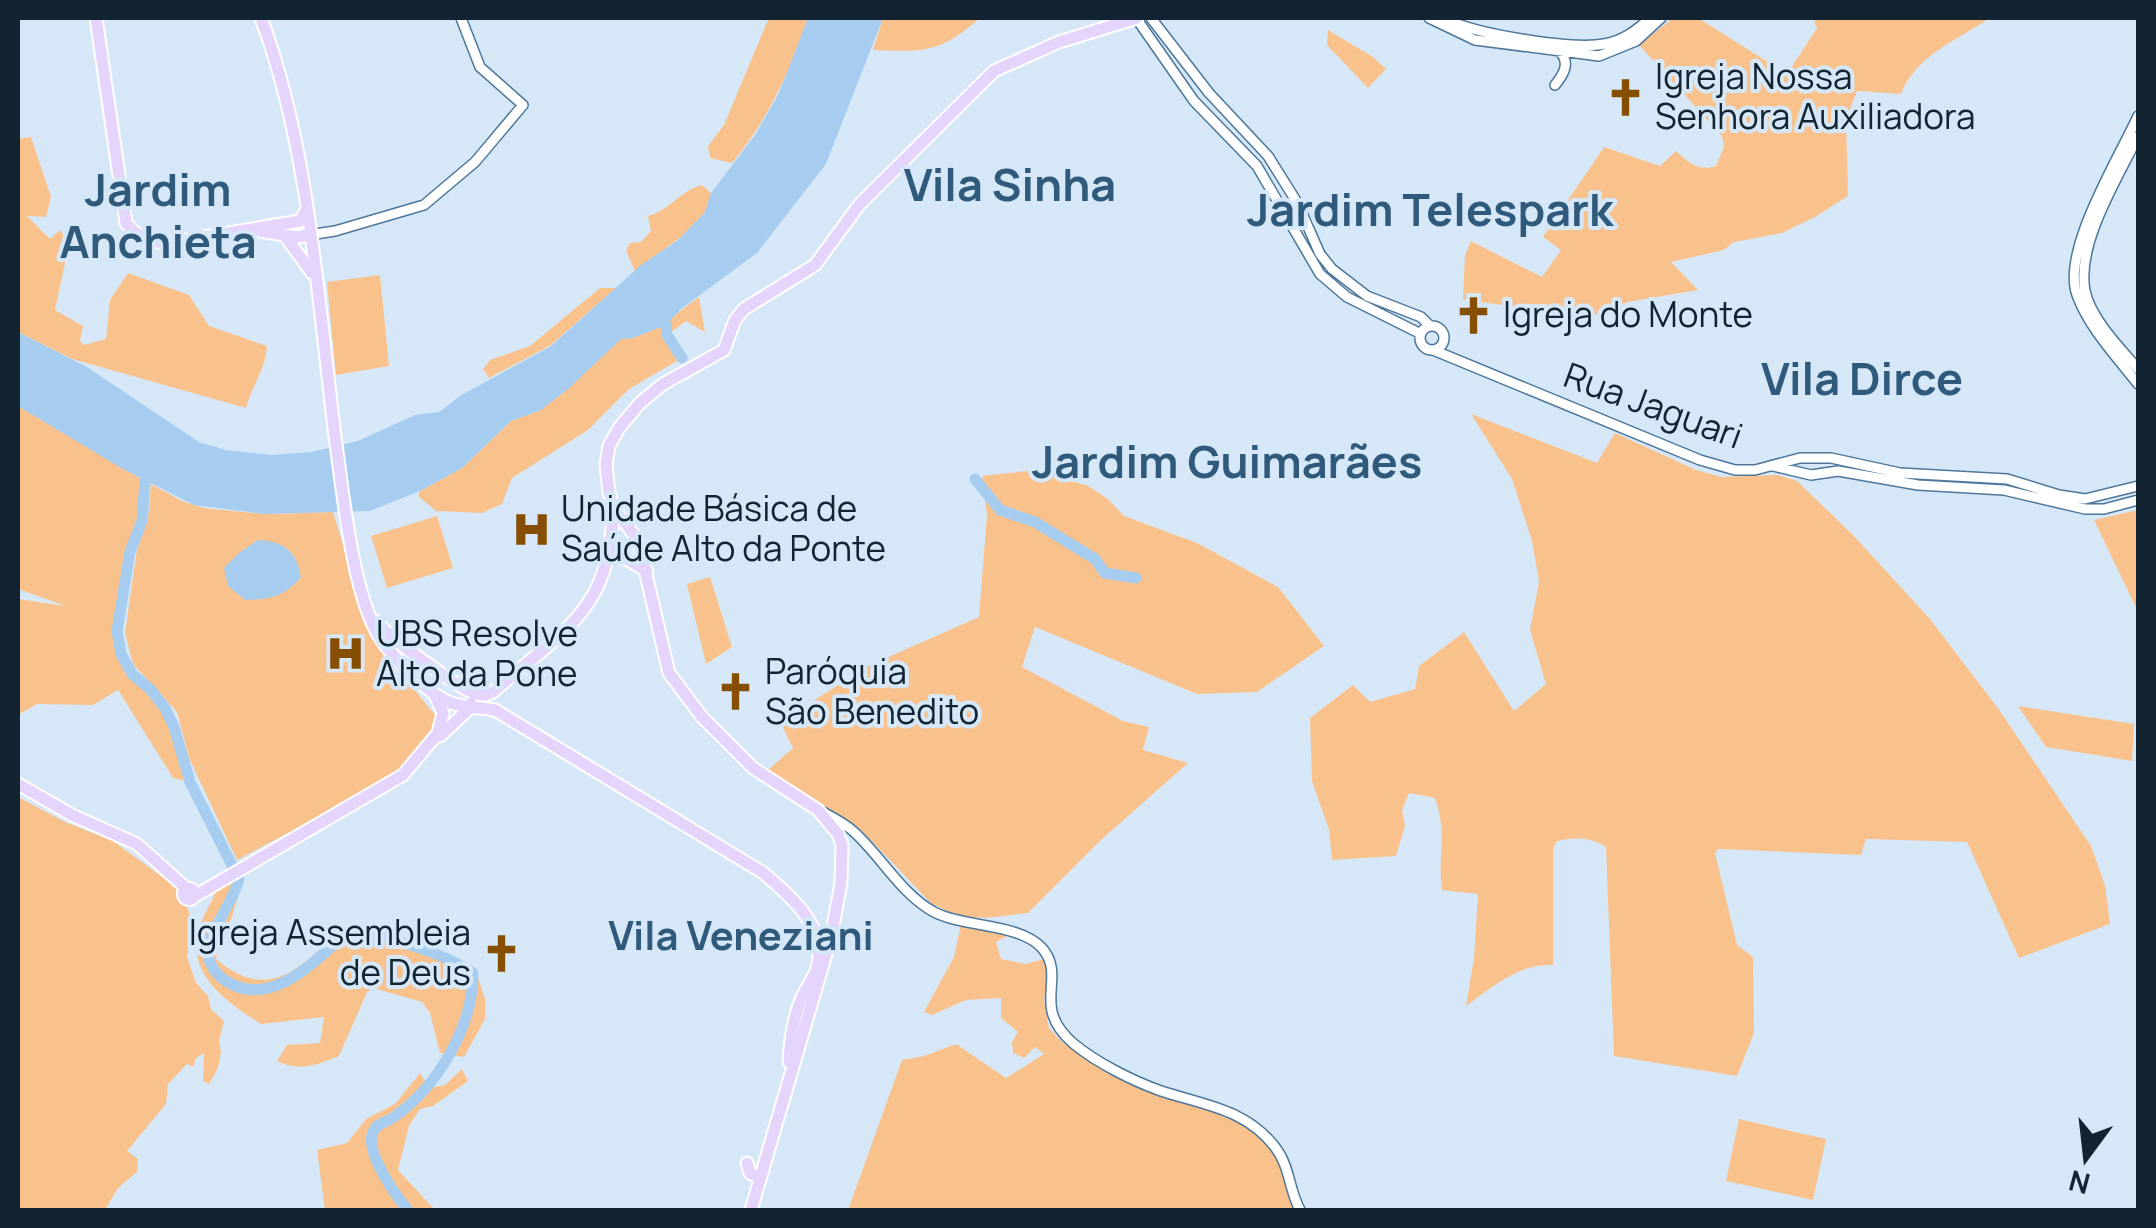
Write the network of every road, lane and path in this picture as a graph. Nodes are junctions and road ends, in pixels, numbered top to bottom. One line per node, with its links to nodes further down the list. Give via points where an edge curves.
1 (96, 18): 19 (main road, via 126,224 150,242 168,243)
2 (261, 18): 16 (main road, via 285,87)
3 (460, 18): 21 (street, via 480,67 523,105 476,162 424,205)
4 (1136, 18): 17 (street, via 1194,101 1257,166); 39 (main road, via 994,70 859,205 814,265 744,309 724,350 640,403 609,446)
5 (1151, 18): 15 (street, via 1208,93 1268,156)
6 (1428, 18): 10 (street, via 1474,40)
7 (1444, 18): 11 (street, via 1492,35)
8 (1650, 18): 11 (street)
9 (1661, 18): 11 (street, via 1636,40)
10 (1557, 49): 11 (street); 12 (street, via 1566,67)
11 (1600, 50)
12 (1556, 85)
13 (2138, 116): 30 (street, via 2080,239 2074,266 2084,310)
14 (2138, 136): 29 (street, via 2088,242 2084,267 2090,304)
15 (1298, 204): 17 (street); 18 (street)
16 (306, 209): 19 (main road, via 300,221); 22 (main road)
17 (1284, 211): 20 (street)
18 (1307, 225): 20 (street); 26 (street, via 1320,254 1350,284)
19 (256, 230): 23 (main road)
20 (1294, 230): 27 (street, via 1334,288)
21 (334, 232): 22 (street); 24 (street, via 320,241)
22 (309, 235): 23 (main road); 24 (main road)
23 (284, 236): 25 (main road)
24 (314, 258): 25 (main road)
25 (315, 278): 42 (main road, via 350,537)
26 (1430, 326): 27 (street); 28 (street, via 1444,337)
27 (1421, 334): 28 (street, via 1421,342)
28 (1438, 347): 33 (street, Rua Jaguari, via 1460,362 1700,460 1735,470)
29 (2138, 369)
30 (2138, 384)
31 (1812, 457): 32 (street, Rua Jaguari); 33 (street, Rua Jaguari); 35 (street)
32 (1831, 458): 34 (street); 37 (street, Rua Jaguari, via 1900,473 2007,479)
33 (1772, 465): 35 (street, Rua Jaguari)
34 (1832, 472): 35 (street, Rua Jaguari); 37 (street, Rua Jaguari)
35 (1811, 475)
36 (2138, 486): 37 (street, via 2085,499)
37 (2048, 498): 38 (street, via 2104,510)
38 (2138, 500)
39 (613, 507): 40 (main road); 41 (main road, via 638,540)
40 (609, 556): 41 (main road); 46 (main road, via 580,616)
41 (647, 571): 51 (main road, via 670,673 680,689 754,768)
42 (367, 610): 43 (main road, via 396,641); 44 (main road, via 390,652)
43 (450, 677): 44 (main road, via 437,677); 45 (main road)
44 (432, 690): 47 (main road); 49 (main road, via 442,713)
45 (468, 690): 46 (main road); 47 (main road)
46 (493, 692): 48 (main road)
47 (470, 707): 48 (main road); 49 (main road)
48 (496, 710): 54 (main road, via 781,888)
49 (433, 742): 50 (main road, via 403,775 197,889 137,844)
50 (18, 784)
51 (818, 810): 52 (street); 53 (main road)
52 (860, 838): 53 (street); 60 (street, via 932,911 1013,932 1042,949 1052,970 1054,1022 1076,1045 1136,1080 1226,1109 1255,1126 1284,1162)
53 (842, 845): 55 (main road)
54 (814, 934): 55 (main road); 56 (main road, via 818,962 797,1010)
55 (831, 937): 56 (main road)
56 (789, 1074): 58 (main road)
57 (747, 1163): 58 (main road)
58 (760, 1178): 59 (main road)
59 (751, 1210)
60 (1300, 1210)

